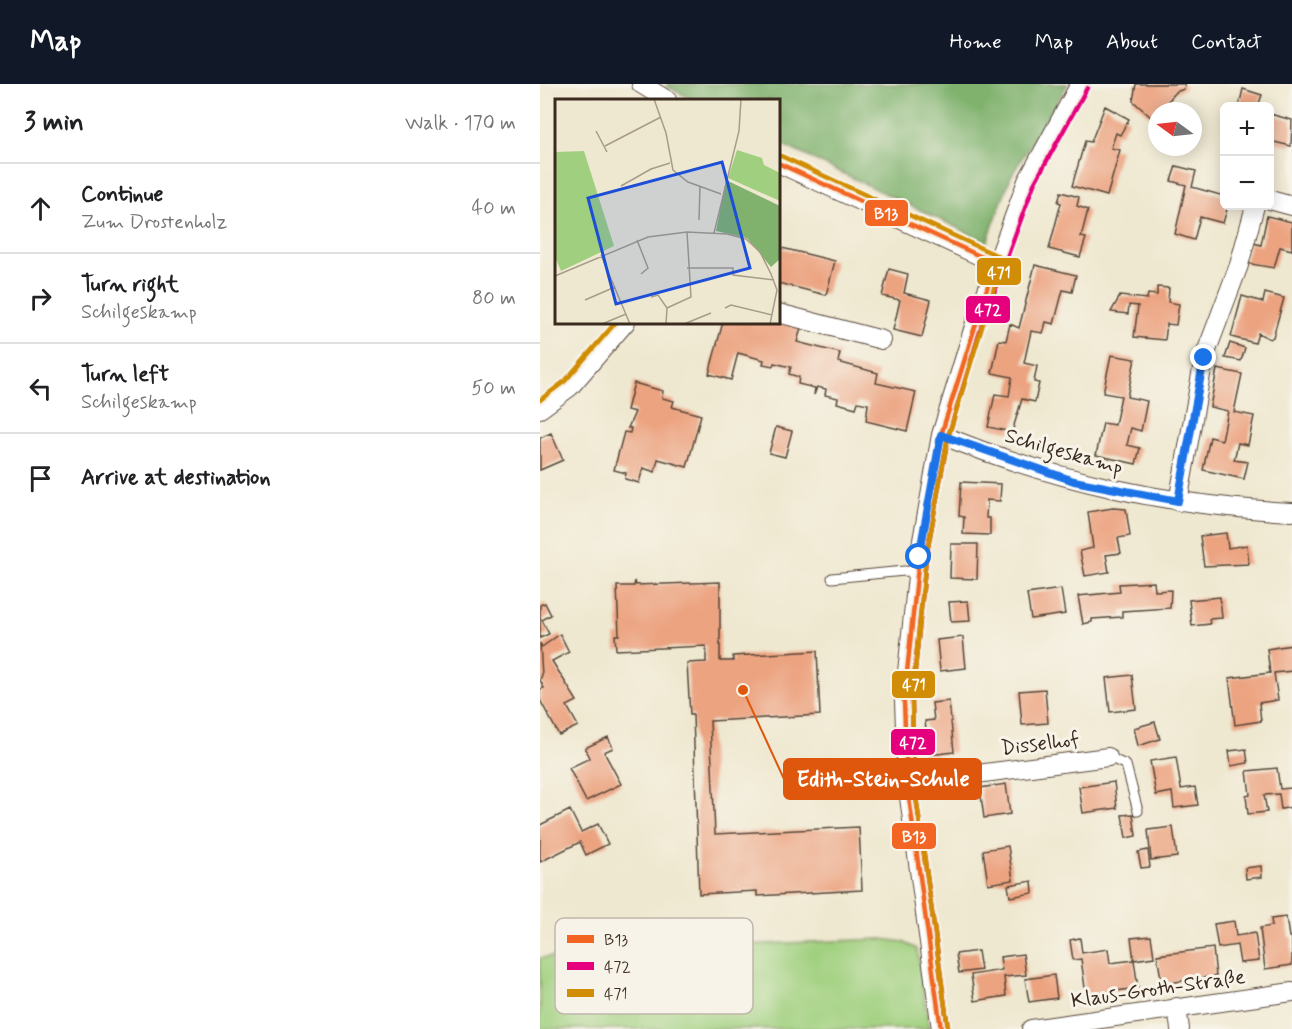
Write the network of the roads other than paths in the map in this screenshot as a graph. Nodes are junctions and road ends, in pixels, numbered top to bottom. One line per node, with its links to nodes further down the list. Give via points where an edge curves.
1 (641, 84): 3 (street)
2 (1080, 84): 8 (street, via 1027,181)
3 (665, 99)
4 (780, 164): 8 (street)
5 (1274, 201): 6 (street)
6 (1292, 206)
7 (1254, 210): 14 (street, via 1239,266 1204,358)
8 (995, 263): 13 (street)
9 (780, 314): 11 (street)
10 (624, 324): 12 (street, via 570,387)
11 (882, 340)
12 (540, 409)
13 (941, 435): 14 (street, Schilgeskamp, via 1074,481); 16 (street)
14 (1178, 501): 15 (street, Schilgeskamp)
15 (1292, 512)
16 (918, 572): 17 (lane); 19 (street, via 904,701)
17 (832, 579)
18 (1108, 757): 19 (street, Disselhof); 20 (lane, via 1126,765)
19 (907, 783): 23 (street)
20 (1138, 811)
21 (1292, 992): 22 (street, Klaus-Groth-Straße)
22 (1177, 1007): 24 (street, Klaus-Groth-Straße); 25 (street)
23 (941, 1029)
24 (1031, 1029)
25 (1180, 1029)

